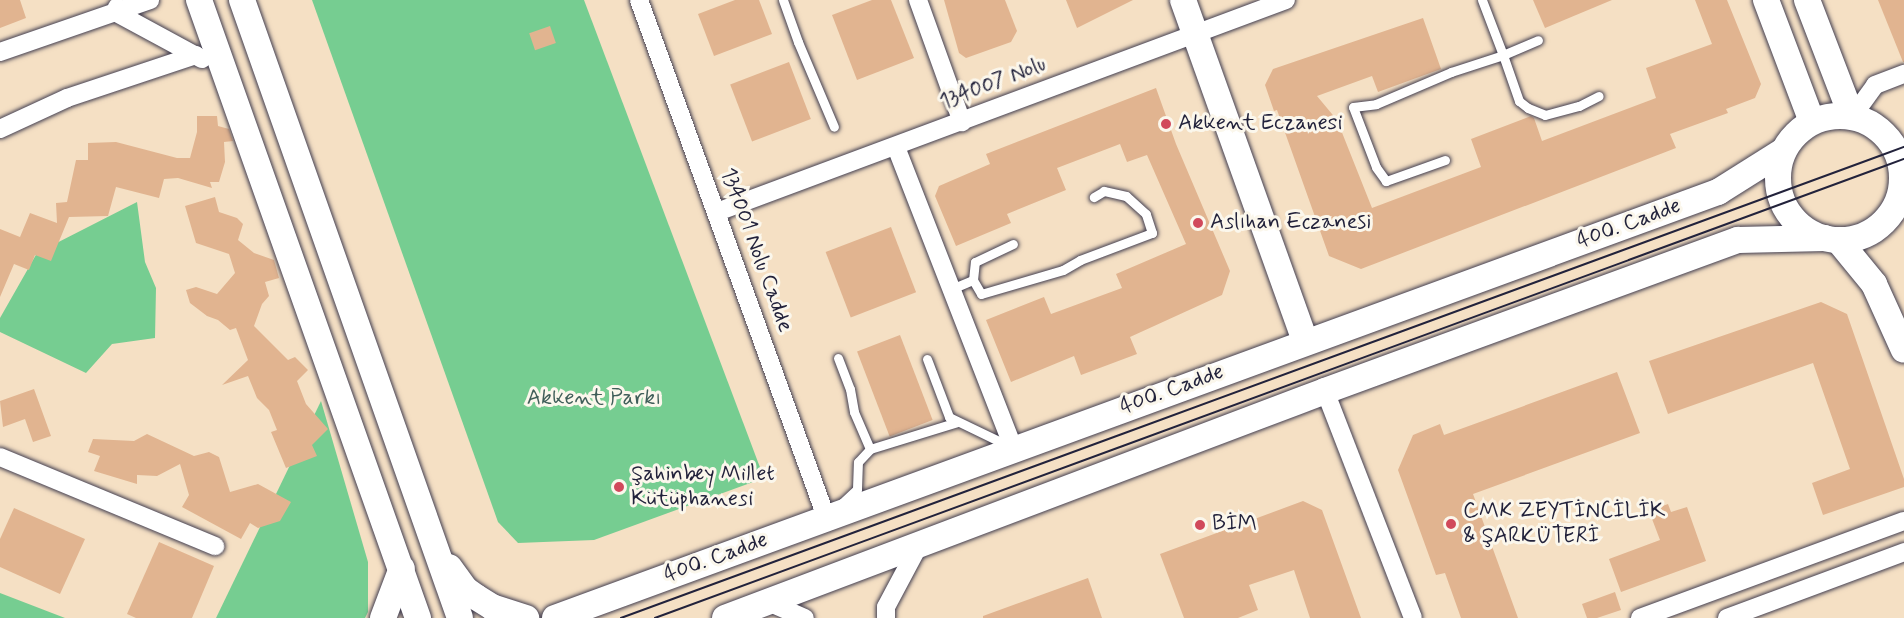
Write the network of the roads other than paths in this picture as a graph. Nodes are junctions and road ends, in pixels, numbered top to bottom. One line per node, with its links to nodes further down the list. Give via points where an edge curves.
1 (150, 0): 12 (street)
2 (199, 0): 18 (main road)
3 (243, 0): 51 (main road)
4 (639, 0): 31 (street, 134001 Nolu Cadde)
5 (783, 0): 24 (lane)
6 (918, 0): 22 (street)
7 (1183, 0): 13 (main road)
8 (1286, 0): 13 (street, 134007 Nolu)
9 (1482, 0): 17 (lane)
10 (1766, 0): 23 (main road)
11 (1807, 0): 21 (main road)
12 (118, 6): 15 (street); 16 (street)
13 (1196, 33): 22 (street, 134007 Nolu); 37 (main road)
14 (1538, 40): 17 (lane)
15 (0, 52)
16 (196, 55): 18 (street); 25 (street, via 67,98)
17 (1503, 55): 20 (lane, via 1519,101 1528,108 1545,115); 28 (lane, via 1376,104 1353,107 1376,167 1386,181)
18 (225, 71): 52 (main road)
19 (1904, 74): 21 (street, via 1875,85)
20 (1599, 96)
21 (1852, 117): 23 (main road, via 1831,116); 29 (main road, via 1885,134 1896,150)
22 (962, 122): 26 (street, 134007 Nolu)
23 (1812, 122): 27 (main road, via 1802,128)
24 (834, 127)
25 (0, 129)
26 (896, 147): 31 (street, 134007 Nolu); 36 (street)
27 (1784, 151): 33 (main road, via 1778,168 1783,204 1808,231); 37 (main road, 400. Cadde, via 1718,192)
28 (1445, 160)
29 (1903, 185): 32 (main road); 33 (main road, via 1887,219 1864,234)
30 (1094, 197): 35 (lane, via 1104,191 1126,196 1146,214 1152,233 1063,270 981,294)
31 (717, 212): 46 (street, 134001 Nolu Cadde)
32 (1904, 225)
33 (1831, 239): 38 (main road, via 1874,284); 41 (main road, via 1738,240)
34 (1013, 244): 35 (lane, via 975,262)
35 (973, 279): 36 (lane)
36 (950, 290): 44 (street)
37 (1305, 341): 44 (main road, 400. Cadde)
38 (1904, 350)
39 (838, 358): 43 (lane)
40 (927, 360): 42 (lane, via 949,417)
41 (1325, 391): 48 (main road); 62 (street)
42 (957, 422): 43 (lane); 44 (lane)
43 (870, 449): 46 (lane, via 858,462 857,489)
44 (1014, 449): 46 (main road, 400. Cadde)
45 (0, 457): 49 (street)
46 (826, 518): 58 (main road, 400. Cadde)
47 (1904, 521): 63 (street)
48 (918, 544): 53 (main road); 61 (street, via 886,607)
49 (215, 546)
50 (1904, 552): 64 (street)
51 (439, 554): 56 (main road); 57 (main road, via 466,590 492,607)
52 (402, 568): 54 (main road); 55 (main road)
53 (768, 602): 59 (main road); 60 (street)
54 (383, 618)
55 (418, 618)
56 (460, 618)
57 (526, 618)
58 (555, 618)
59 (725, 618)
60 (805, 618)
61 (886, 618)
62 (1413, 618)
63 (1640, 618)
64 (1727, 618)

